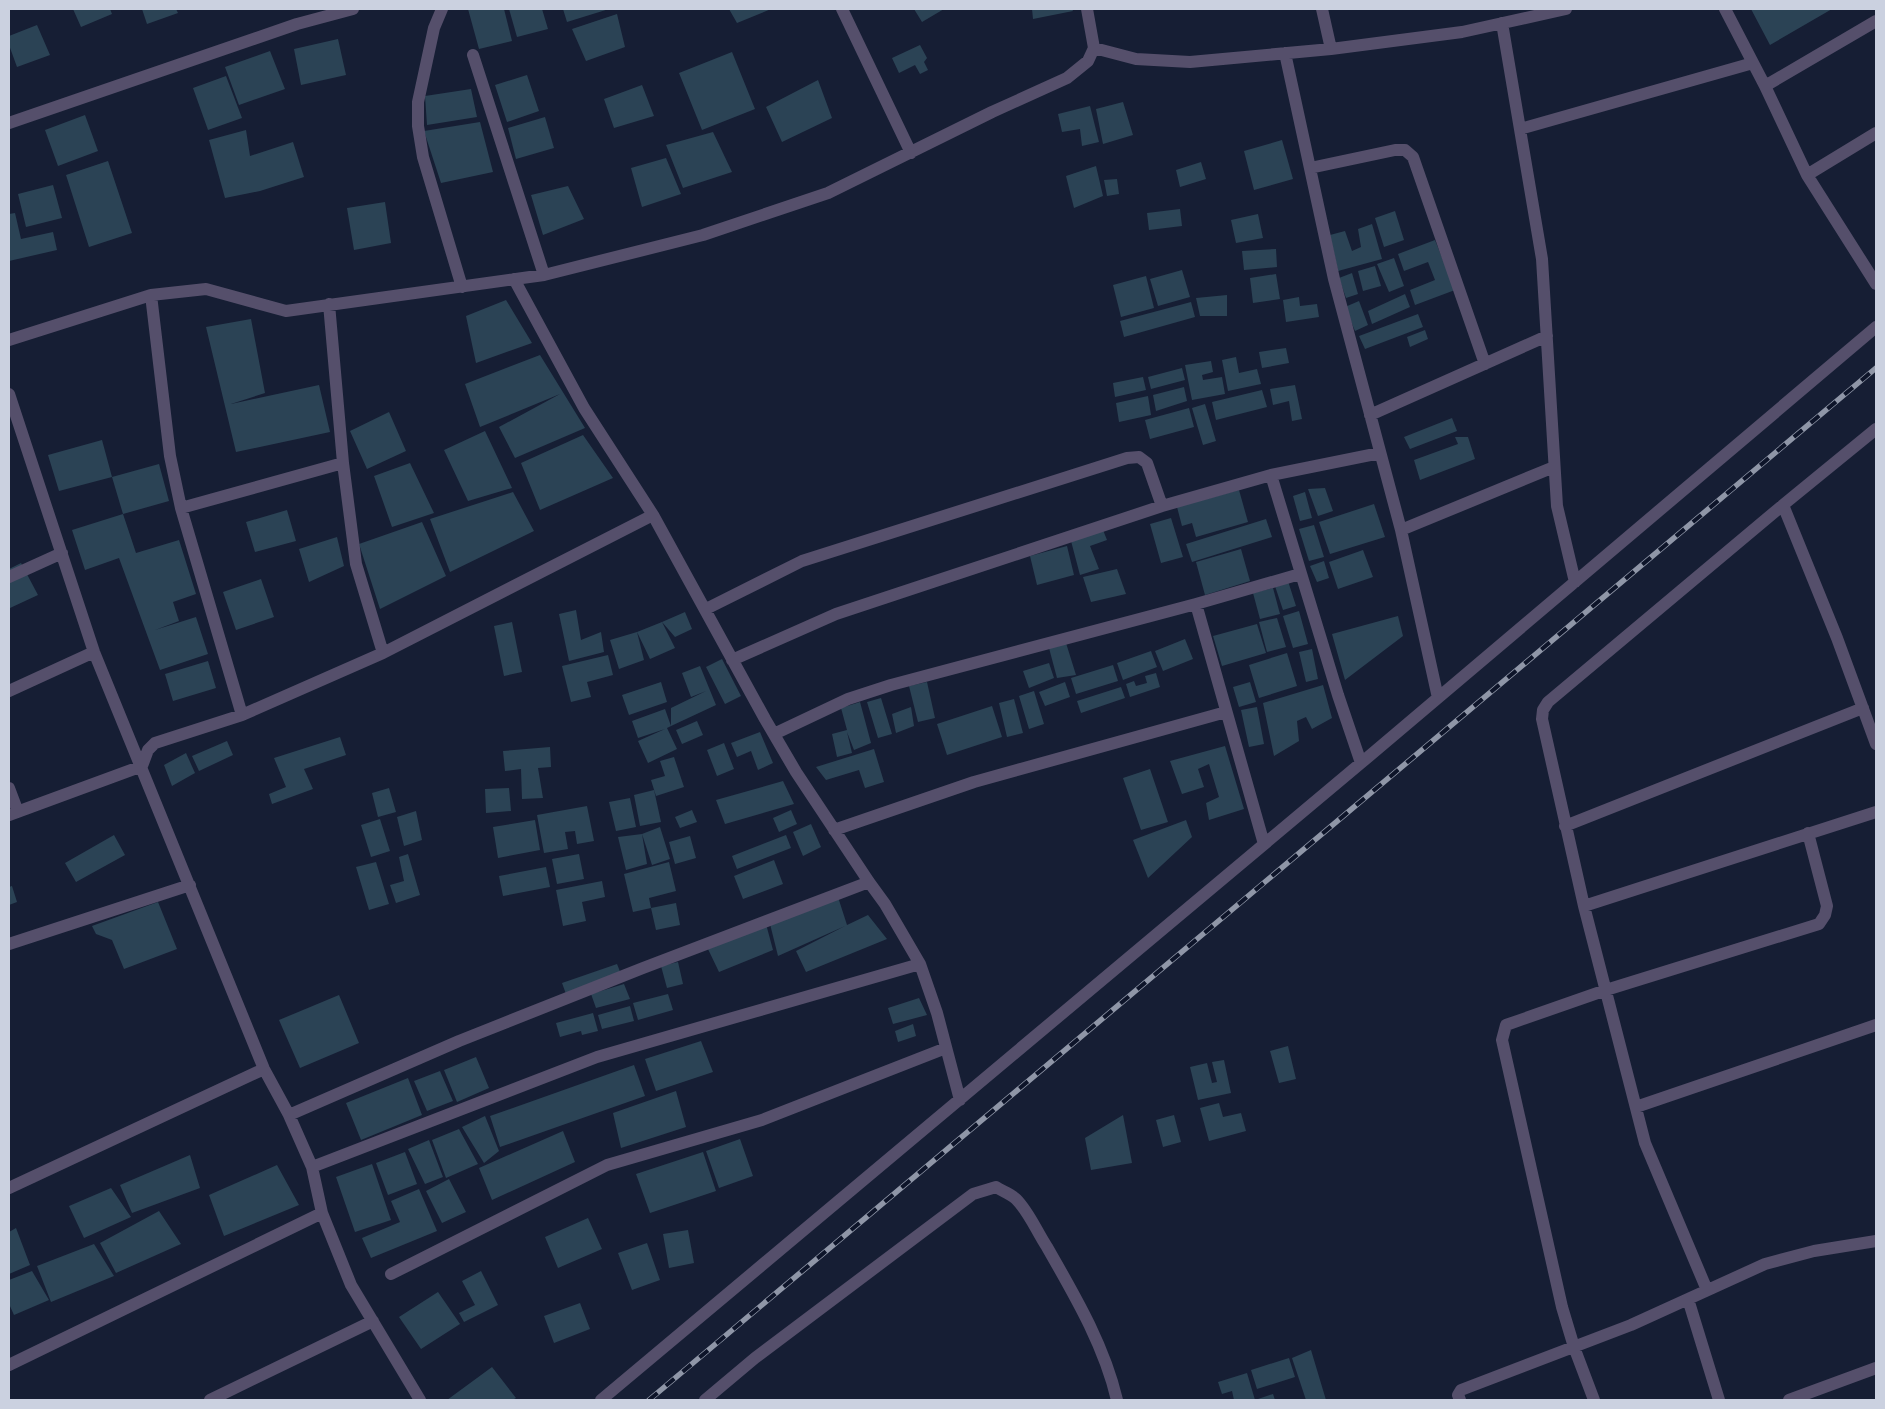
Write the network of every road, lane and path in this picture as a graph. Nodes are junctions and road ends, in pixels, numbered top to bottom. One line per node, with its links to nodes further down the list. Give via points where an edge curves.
1 (353, 9): 16 (street, via 298,24)
2 (442, 9): 25 (street, via 434,28 418,102 418,126 423,157)
3 (842, 9): 19 (street)
4 (1087, 9): 10 (street)
5 (1322, 9): 11 (street)
6 (1566, 9): 9 (street)
7 (1725, 9): 14 (street)
8 (1876, 21): 15 (street)
9 (1502, 24): 11 (street); 17 (street)
10 (1094, 48): 12 (street, via 1136,59 1190,62); 19 (street, via 1088,61 1067,78)
11 (1331, 49): 12 (street)
12 (1285, 52): 20 (street)
13 (473, 55): 22 (street)
14 (1753, 63): 15 (street); 17 (street)
15 (1765, 86): 21 (street)
16 (9, 123)
17 (1520, 129): 29 (street, via 1542,259)
18 (1876, 133): 21 (street)
19 (911, 153): 22 (street, via 828,193 703,235)
20 (1310, 168): 31 (street, via 1395,150 1405,150 1414,157); 33 (street, via 1334,279)
21 (1807, 175): 24 (street)
22 (544, 275): 23 (street)
23 (514, 279): 25 (street); 42 (street, via 584,408)
24 (1876, 284)
25 (462, 287): 27 (street)
26 (151, 295): 27 (street, via 206,289 286,311); 30 (street); 41 (street, via 170,456)
27 (329, 304): 36 (street)
28 (1876, 327): 47 (street)
29 (1547, 336): 31 (street); 37 (street)
30 (9, 340)
31 (1485, 364): 33 (street)
32 (9, 394): 44 (street)
33 (1370, 414): 35 (street)
34 (1876, 431): 39 (street)
35 (1380, 453): 38 (street); 43 (street)
36 (343, 462): 41 (street); 51 (street, via 356,564)
37 (1554, 467): 43 (street); 47 (street, via 1557,506)
38 (1271, 475): 40 (street); 45 (street)
39 (1783, 505): 55 (street); 65 (street, via 1548,702 1542,719)
40 (1162, 506): 49 (street, via 1147,463 1139,457 1127,458 802,561); 52 (street, via 836,614)
41 (181, 508): 57 (street)
42 (653, 515): 49 (street); 51 (street)
43 (1401, 530): 54 (street)
44 (62, 553): 46 (street); 50 (street)
45 (1300, 574): 48 (street); 60 (street)
46 (9, 577)
47 (1575, 582): 54 (street)
48 (1196, 604): 56 (street); 58 (street, via 891,685 848,700)
49 (706, 609): 52 (street)
50 (94, 652): 53 (street); 61 (street)
51 (383, 653): 57 (street)
52 (732, 660): 58 (street)
53 (9, 692)
54 (1438, 698): 60 (street)
55 (1863, 708): 59 (street); 65 (street)
56 (1226, 712): 66 (street, via 974,782); 68 (street)
57 (242, 715): 61 (street, via 155,743 148,750)
58 (774, 734): 66 (street)
59 (1876, 744)
60 (1361, 763): 68 (street)
61 (142, 766): 64 (street); 70 (street)
62 (9, 788): 64 (street)
63 (1876, 812): 67 (street)
64 (13, 814)
65 (1565, 826): 71 (street)
66 (834, 830): 69 (street)
67 (1808, 833): 71 (street); 74 (street, via 1827,906 1819,924)
68 (1264, 844): 78 (street)
69 (869, 882): 73 (street); 80 (street, via 643,968)
70 (190, 885): 72 (street); 77 (street)
71 (1584, 906): 74 (street)
72 (9, 944)
73 (920, 964): 76 (street); 81 (street, via 596,1058)
74 (1606, 990): 79 (street); 89 (street, via 1506,1026 1502,1040)
75 (1876, 1025): 79 (street)
76 (946, 1048): 78 (street); 85 (street, via 762,1120 607,1165)
77 (264, 1069): 80 (street); 82 (street)
78 (960, 1100): 94 (street)
79 (1636, 1107): 86 (street, via 1652,1161)
80 (289, 1115): 81 (street)
81 (312, 1166): 83 (street)
82 (9, 1188)
83 (322, 1213): 88 (street, via 351,1285); 90 (street)
84 (1876, 1241): 86 (street, via 1814,1251 1765,1264)
85 (391, 1274)
86 (1707, 1290): 87 (street)
87 (1688, 1299): 89 (street); 99 (street)
88 (373, 1321): 92 (street); 93 (street)
89 (1574, 1347): 97 (street, via 1461,1390); 98 (street)
90 (9, 1365)
91 (1876, 1368): 100 (street)
92 (210, 1400)
93 (420, 1400)
94 (601, 1400)
95 (705, 1400): 96 (street, via 754,1358 973,1194 996,1187 1015,1198 1072,1292 1099,1346)
96 (1117, 1400)
97 (1460, 1400)
98 (1594, 1400)
99 (1719, 1400)
100 (1789, 1400)

